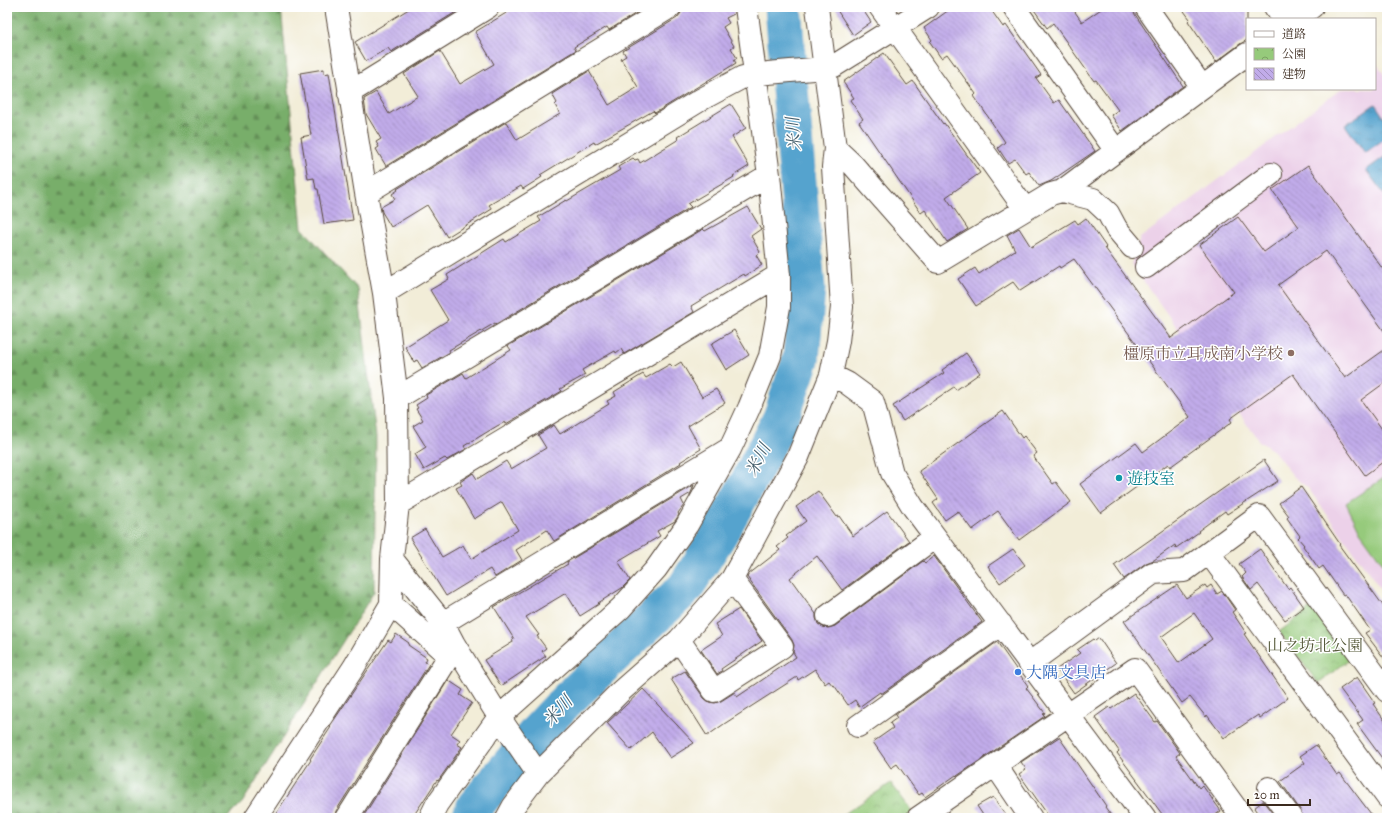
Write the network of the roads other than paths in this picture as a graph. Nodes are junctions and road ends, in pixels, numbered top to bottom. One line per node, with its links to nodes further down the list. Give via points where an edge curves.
1 (336, 7): 19 (street)
2 (488, 7): 19 (street)
3 (670, 7): 25 (street)
4 (746, 7): 17 (street)
5 (817, 7): 16 (street)
6 (880, 7): 14 (street)
7 (928, 7): 14 (street)
8 (1014, 7): 21 (street)
9 (1146, 7): 18 (street)
10 (1275, 7): 12 (street)
11 (1312, 7): 13 (street)
12 (1283, 18)
13 (1297, 18)
14 (894, 28): 16 (street, via 834,66); 26 (street)
15 (1246, 55): 18 (street)
16 (820, 68): 17 (street); 20 (street)
17 (761, 74): 23 (street); 30 (street, via 743,77 702,99)
18 (1202, 87): 21 (street)
19 (349, 93): 25 (street)
20 (834, 148): 26 (street, via 853,165 938,262); 31 (street, via 842,308)
21 (1116, 151): 24 (street)
22 (1271, 174): 28 (street)
23 (769, 175): 29 (street); 32 (street)
24 (1062, 191): 26 (street); 27 (street, via 1093,199 1108,213 1116,228)
25 (366, 193): 30 (street)
26 (1025, 208)
27 (1132, 247)
28 (1146, 267)
29 (779, 275): 33 (street, via 779,307 770,356); 34 (street)
30 (384, 293): 32 (street)
31 (831, 375): 35 (street, via 873,402 892,473); 38 (street, via 798,457)
32 (397, 398): 34 (street)
33 (730, 448): 41 (street); 48 (street, via 688,525 656,569 621,608)
34 (398, 504): 37 (street)
35 (936, 537): 40 (street); 42 (street)
36 (1209, 553): 45 (street, via 1184,571 1153,573); 46 (street, via 1260,516); 53 (street)
37 (392, 559): 39 (street); 41 (street)
38 (732, 579): 43 (street); 43 (street, via 782,647 714,691)
39 (391, 604): 44 (street); 54 (street, via 354,667)
40 (828, 616)
41 (443, 623): 44 (street)
42 (1001, 624): 45 (street); 49 (street)
43 (679, 640): 51 (street)
44 (452, 650): 48 (street); 55 (street)
45 (1030, 663): 47 (street)
46 (1387, 691)
47 (1068, 715): 50 (street); 60 (street); 61 (street, via 1135,670)
48 (502, 721): 51 (street); 56 (street, via 437,804)
49 (858, 726)
50 (996, 766): 58 (street); 59 (street)
51 (536, 771): 57 (street)
52 (1269, 788): 62 (street)
53 (1387, 797)
54 (255, 818)
55 (348, 818)
56 (430, 818)
57 (507, 818)
58 (919, 818)
59 (1031, 818)
60 (1144, 818)
61 (1243, 818)
62 (1291, 818)

